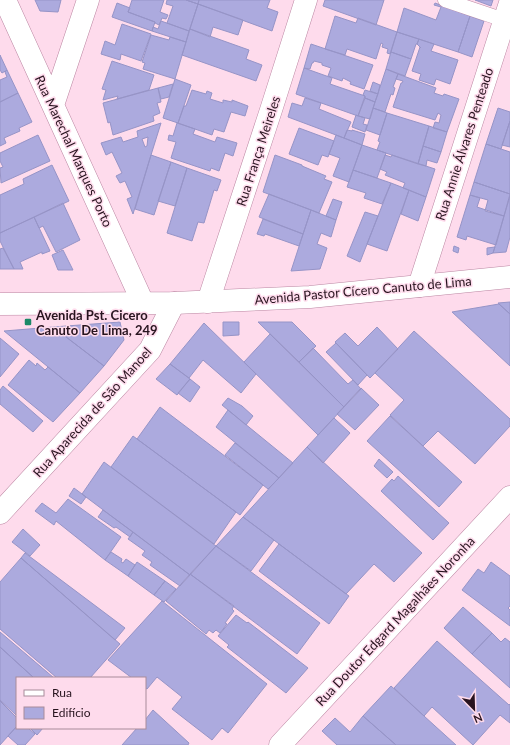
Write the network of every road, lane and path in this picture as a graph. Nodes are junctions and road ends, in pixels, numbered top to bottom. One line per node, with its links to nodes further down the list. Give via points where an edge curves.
1 (5, 0): 6 (street, Rua Marechal Marques Porto)
2 (88, 0): 6 (street)
3 (306, 0): 9 (street, Rua França Meireles)
4 (446, 0): 5 (lane)
5 (508, 15): 8 (street, Rua Annie Álvares Penteado)
6 (53, 105): 10 (street, Rua Marechal Marques Porto)
7 (510, 277): 8 (street, Avenida Pastor Cícero Canuto de Lima)
8 (419, 286): 9 (street, Avenida Pastor Cícero Canuto de Lima, via 310,297)
9 (208, 302): 11 (street, Avenida Pastor Cícero Canuto de Lima)
10 (143, 303): 11 (street, Avenida Pastor Cícero Canuto de Lima); 12 (street, Avenida Pastor Cícero Canuto de Lima)
11 (174, 303): 14 (street, Rua Aparecida de São Manoel, via 150,350)
12 (0, 304)
13 (510, 497): 15 (street, Rua Doutor Edgard Magalhães Noronha)
14 (0, 512)
15 (280, 745)

